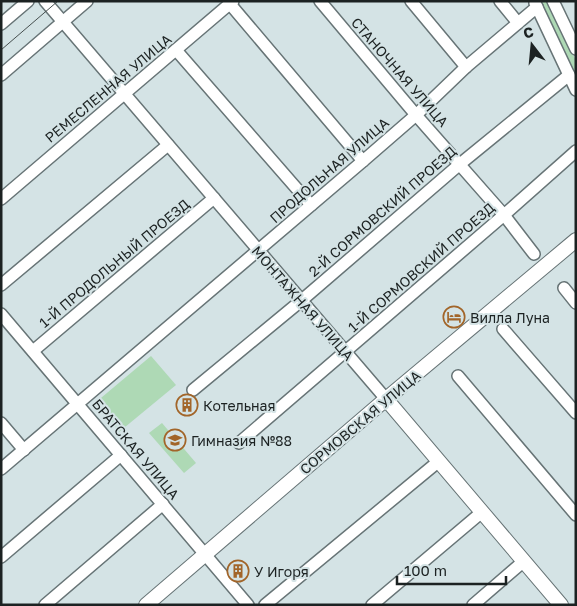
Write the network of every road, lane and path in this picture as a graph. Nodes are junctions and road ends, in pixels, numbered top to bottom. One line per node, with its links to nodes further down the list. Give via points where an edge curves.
1 (28, 1): 12 (street)
2 (45, 1): 10 (street, МОНТАЖНАЯ УЛИЦА)
3 (87, 1): 10 (street)
4 (320, 1): 20 (street, СТАНОЧНАЯ УЛИЦА)
5 (410, 1): 15 (street)
6 (500, 1): 11 (street)
7 (553, 1): 13 (street)
8 (232, 3): 14 (street, РЕМЕСЛЕННАЯ УЛИЦА); 23 (street)
9 (536, 4): 11 (street, ПРОДОЛЬНАЯ УЛИЦА); 17 (street)
10 (62, 22): 16 (street); 19 (street, МОНТАЖНАЯ УЛИЦА)
11 (518, 23): 15 (street, ПРОДОЛЬНАЯ УЛИЦА)
12 (1, 24)
13 (576, 49)
14 (176, 50): 19 (street, РЕМЕСЛЕННАЯ УЛИЦА); 27 (street)
15 (466, 67): 20 (street, ПРОДОЛЬНАЯ УЛИЦА)
16 (1, 75)
17 (568, 75): 18 (street); 24 (street, 2-Й СОРМОВСКИЙ ПРОЕЗД)
18 (576, 90)
19 (124, 94): 21 (street, МОНТАЖНАЯ УЛИЦА); 26 (street, РЕМЕСЛЕННАЯ УЛИЦА)
20 (416, 114): 23 (street, ПРОДОЛЬНАЯ УЛИЦА); 24 (street, СТАНОЧНАЯ УЛИЦА)
21 (168, 145): 25 (street, МОНТАЖНАЯ УЛИЦА); 33 (street)
22 (576, 151): 28 (street, 1-Й СОРМОВСКИЙ ПРОЕЗД)
23 (363, 161): 27 (street, ПРОДОЛЬНАЯ УЛИЦА)
24 (460, 164): 28 (street, СТАНОЧНАЯ УЛИЦА); 35 (street, 2-Й СОРМОВСКИЙ ПРОЕЗД)
25 (214, 198): 30 (street, МОНТАЖНАЯ УЛИЦА); 39 (street, 1-Й ПРОДОЛЬНЫЙ ПРОЕЗД)
26 (1, 199)
27 (311, 205): 30 (street, ПРОДОЛЬНАЯ УЛИЦА)
28 (504, 215): 32 (street, СТАНОЧНАЯ УЛИЦА); 40 (street, 1-Й СОРМОВСКИЙ ПРОЕЗД)
29 (576, 240): 43 (main road, СОРМОВСКАЯ УЛИЦА)
30 (258, 250): 35 (street, МОНТАЖНАЯ УЛИЦА); 44 (street, ПРОДОЛЬНАЯ УЛИЦА)
31 (576, 251): 43 (main road, СОРМОВСКАЯ УЛИЦА)
32 (534, 254)
33 (1, 285)
34 (564, 288): 36 (street)
35 (302, 300): 40 (street, МОНТАЖНАЯ УЛИЦА); 42 (street, 2-Й СОРМОВСКИЙ ПРОЕЗД)
36 (576, 303)
37 (1, 314): 39 (street, БРАТСКАЯ УЛИЦА)
38 (503, 328): 45 (street)
39 (33, 351): 44 (street, БРАТСКАЯ УЛИЦА)
40 (346, 352): 43 (street, МОНТАЖНАЯ УЛИЦА); 47 (street, 1-Й СОРМОВСКИЙ ПРОЕЗД)
41 (458, 376): 54 (street)
42 (193, 390)
43 (389, 403): 50 (main road, МОНТАЖНАЯ УЛИЦА); 56 (main road, СОРМОВСКАЯ УЛИЦА)
44 (78, 404): 48 (street, ПРОДОЛЬНАЯ УЛИЦА); 49 (street, БРАТСКАЯ УЛИЦА)
45 (576, 413)
46 (1, 423): 48 (street)
47 (239, 443)
48 (24, 450): 51 (street, ПРОДОЛЬНАЯ УЛИЦА)
49 (121, 455): 52 (street, БРАТСКАЯ УЛИЦА); 55 (street)
50 (439, 461): 53 (main road, МОНТАЖНАЯ УЛИЦА); 62 (street)
51 (1, 469)
52 (163, 504): 56 (street, БРАТСКАЯ УЛИЦА); 58 (street)
53 (482, 512): 57 (main road, МОНТАЖНАЯ УЛИЦА); 63 (street)
54 (576, 515)
55 (1, 557)
56 (208, 557): 59 (main road, СОРМОВСКАЯ УЛИЦА); 60 (main road, СОРМОВСКАЯ УЛИЦА); 61 (street, БРАТСКАЯ УЛИЦА)
57 (524, 561): 64 (street); 65 (main road, МОНТАЖНАЯ УЛИЦА)
58 (45, 605)
59 (146, 605)
60 (158, 605)
61 (248, 605)
62 (266, 605)
63 (372, 605)
64 (474, 605)
65 (561, 605)

